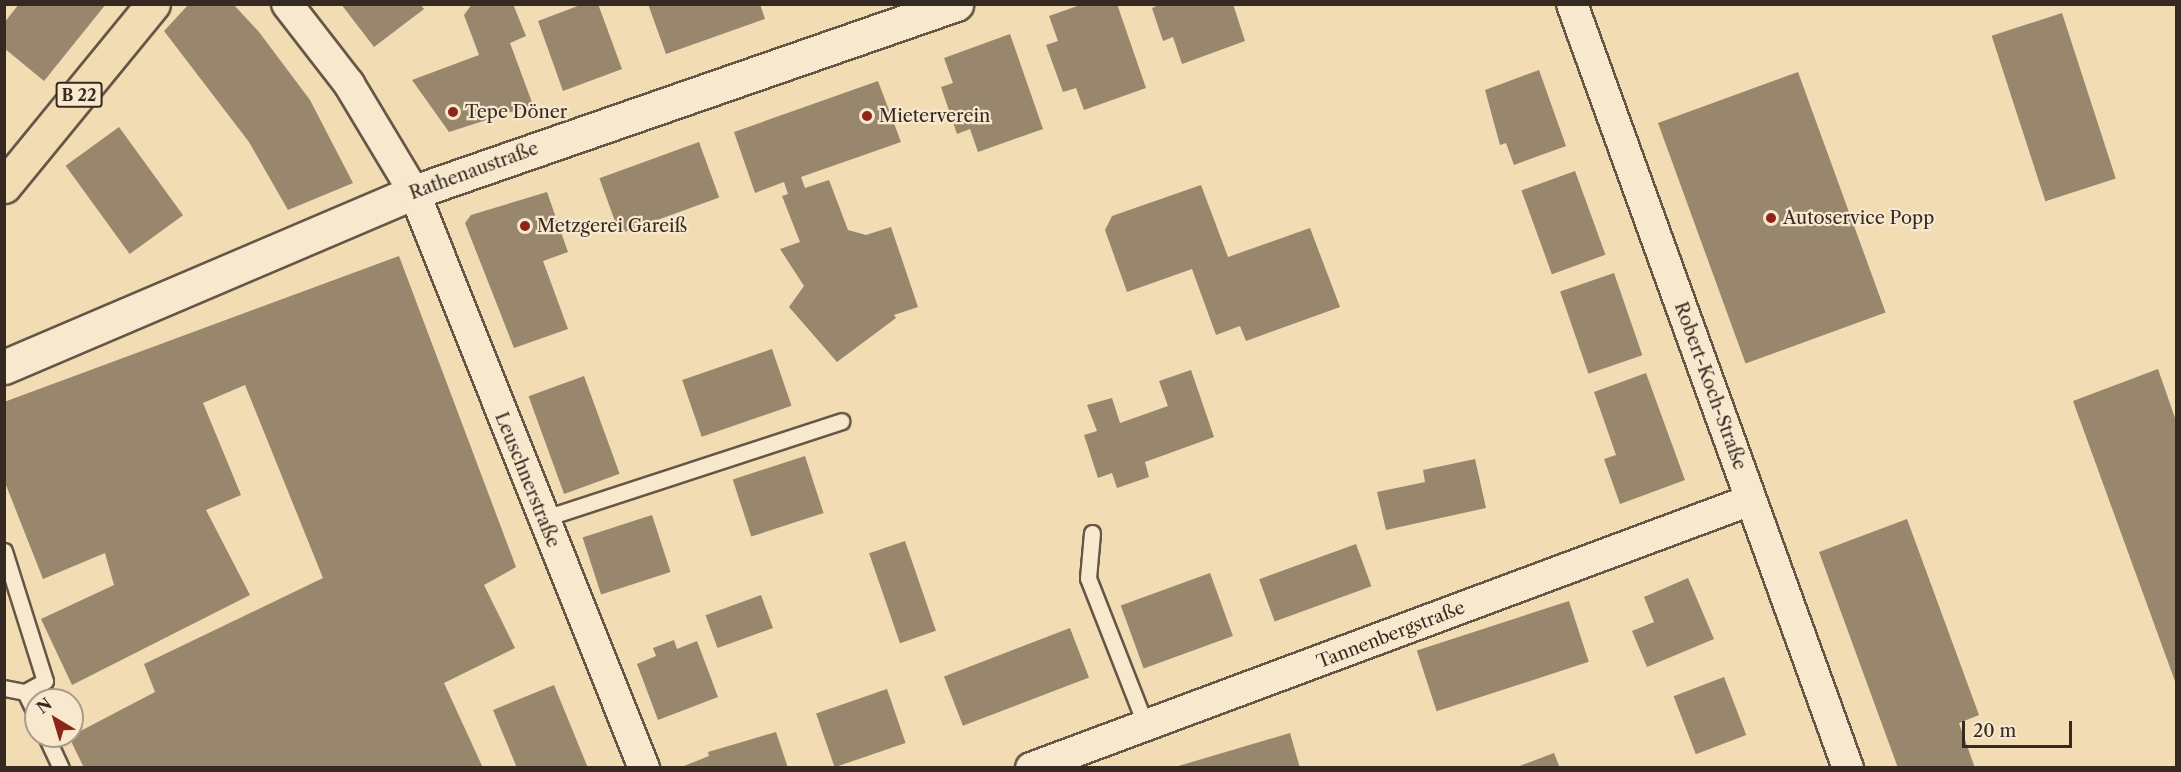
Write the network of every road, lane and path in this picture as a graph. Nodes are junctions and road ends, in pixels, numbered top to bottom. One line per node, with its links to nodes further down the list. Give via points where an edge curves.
1 (153, 4): 5 (main road, B 22)
2 (287, 4): 6 (street, Leuschnerstraße, via 349,84)
3 (1572, 4): 9 (street, Robert-Koch-Straße)
4 (943, 6): 6 (main road, Rathenaustraße)
5 (4, 186)
6 (414, 192): 7 (main road, Rathenaustraße); 10 (street, Leuschnerstraße)
7 (5, 366)
8 (841, 421): 10 (lane)
9 (1751, 500): 16 (street, Tannenbergstraße); 21 (street, Robert-Koch-Straße)
10 (542, 519): 19 (street, Leuschnerstraße)
11 (1092, 533): 16 (lane, via 1088,578)
12 (4, 551): 14 (lane, via 45,681)
13 (4, 688): 15 (lane)
14 (32, 688)
15 (24, 692)
16 (1146, 726): 20 (street, Tannenbergstraße)
17 (52, 748): 18 (lane)
18 (61, 768)
19 (644, 768)
20 (1031, 768)
21 (1848, 768)

